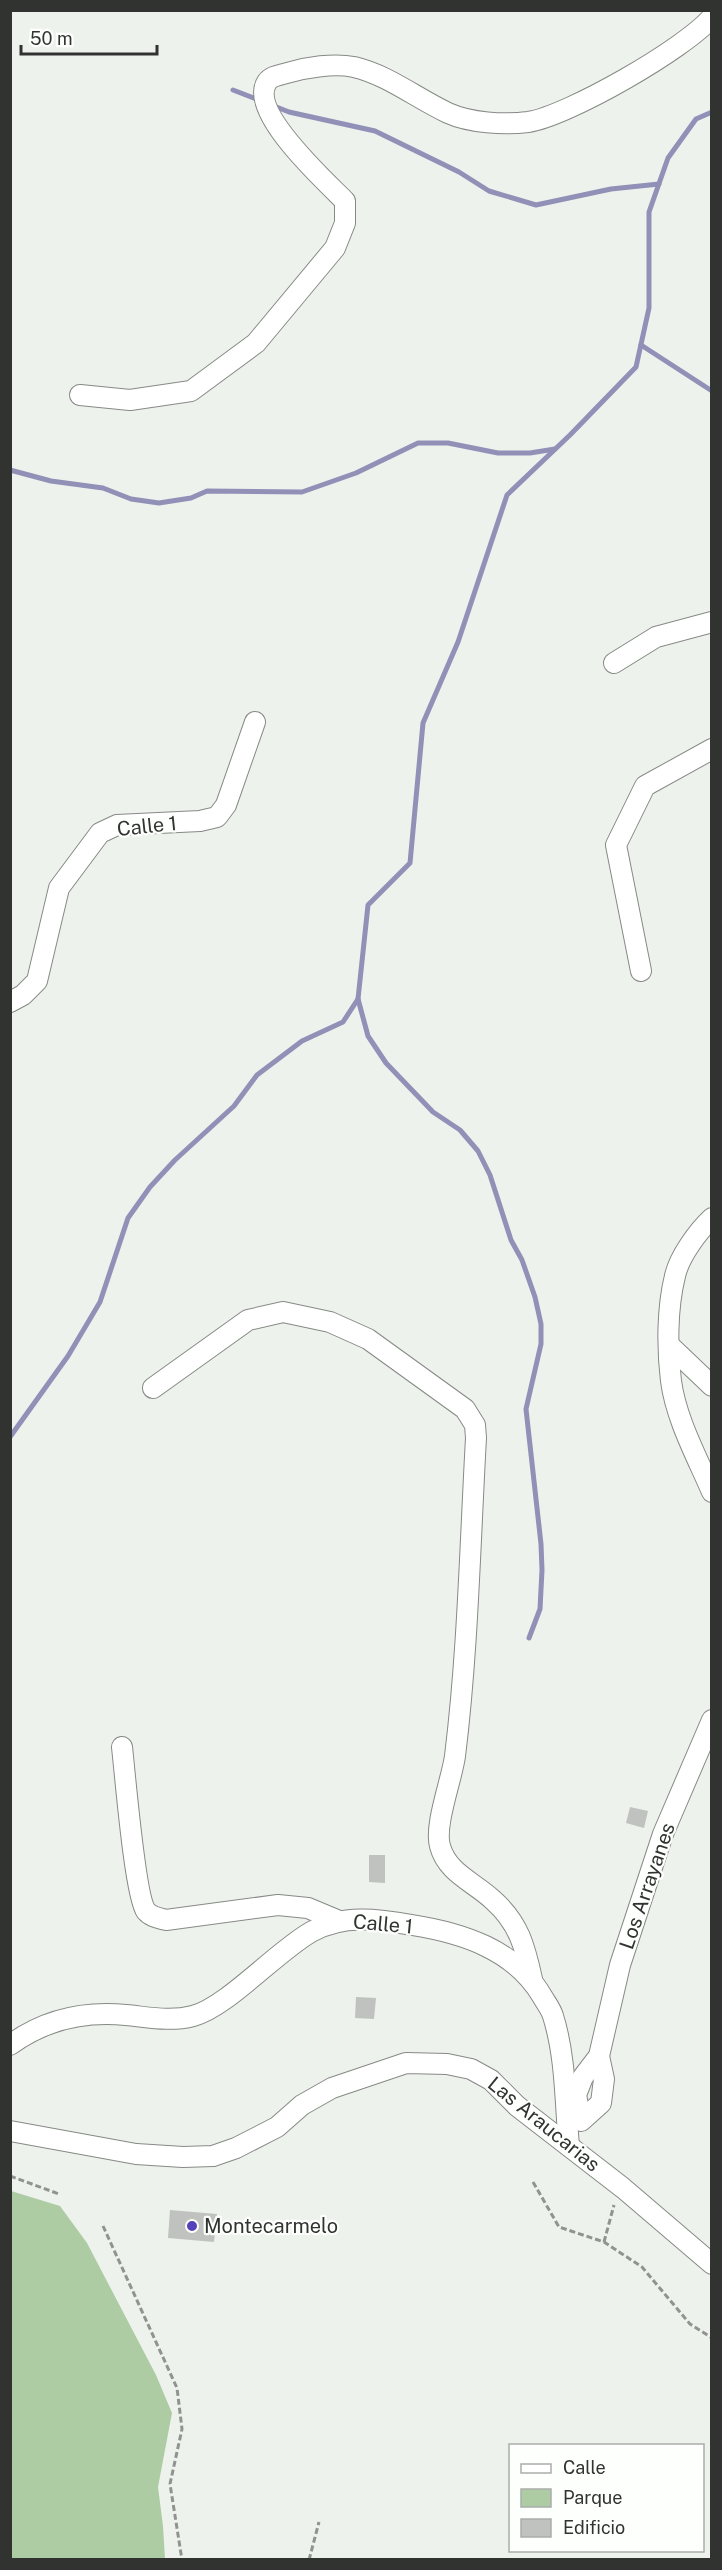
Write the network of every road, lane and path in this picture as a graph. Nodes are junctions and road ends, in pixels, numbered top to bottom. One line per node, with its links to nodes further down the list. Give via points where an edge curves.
1 (711, 17): 2 (street, via 702,29 655,62 558,114 528,122 465,119 449,114 374,73 351,66 298,70 267,81 263,93 265,106 275,125 345,201 345,223 335,248 256,343 191,391 130,400)
2 (80, 395)
3 (711, 622): 4 (street, via 656,637)
4 (614, 663)
5 (255, 722): 8 (street, Calle 1, via 226,805 217,817 117,825 100,833 59,888 37,981)
6 (711, 749): 7 (street, via 645,786 616,845)
7 (641, 971)
8 (10, 1002)
9 (711, 1218): 10 (street, via 698,1231 675,1274)
10 (670, 1346): 11 (street); 13 (street, via 671,1382)
11 (711, 1386)
12 (153, 1388): 17 (street, via 248,1320 283,1312 330,1322 368,1339 465,1409 475,1425 476,1438 462,1678 454,1759 439,1844 445,1861 494,1900 522,1937)
13 (711, 1492)
14 (711, 1720): 20 (street, Los Arrayanes, via 663,1834 621,1965 599,2056 583,2077 576,2095 580,2121)
15 (122, 1746): 16 (street, via 139,1888 146,1911 166,1920 278,1905 308,1908)
16 (339, 1920): 17 (street, Calle 1, via 377,1919 471,1939 505,1956); 18 (street, Calle 1, via 312,1932 221,2001 195,2015 165,2020 78,2015 48,2024)
17 (532, 1979): 20 (street, Calle 1, via 553,2014)
18 (10, 2045)
19 (10, 2131): 20 (street, Las Araucarias, via 136,2154 213,2156 278,2127 302,2105 332,2088 406,2063 447,2064 471,2068 491,2080)
20 (573, 2149): 23 (street, Las Araucarias)
21 (10, 2176): 24 (path)
22 (533, 2182): 26 (path, via 559,2227)
23 (623, 2188): 26 (path); 27 (street, Las Araucarias)
24 (59, 2194)
25 (103, 2226): 30 (path, via 177,2388 182,2429 170,2484)
26 (604, 2242): 28 (path, via 642,2267 690,2324)
27 (711, 2264)
28 (711, 2338)
29 (319, 2522): 31 (path)
30 (182, 2559)
31 (309, 2559)

